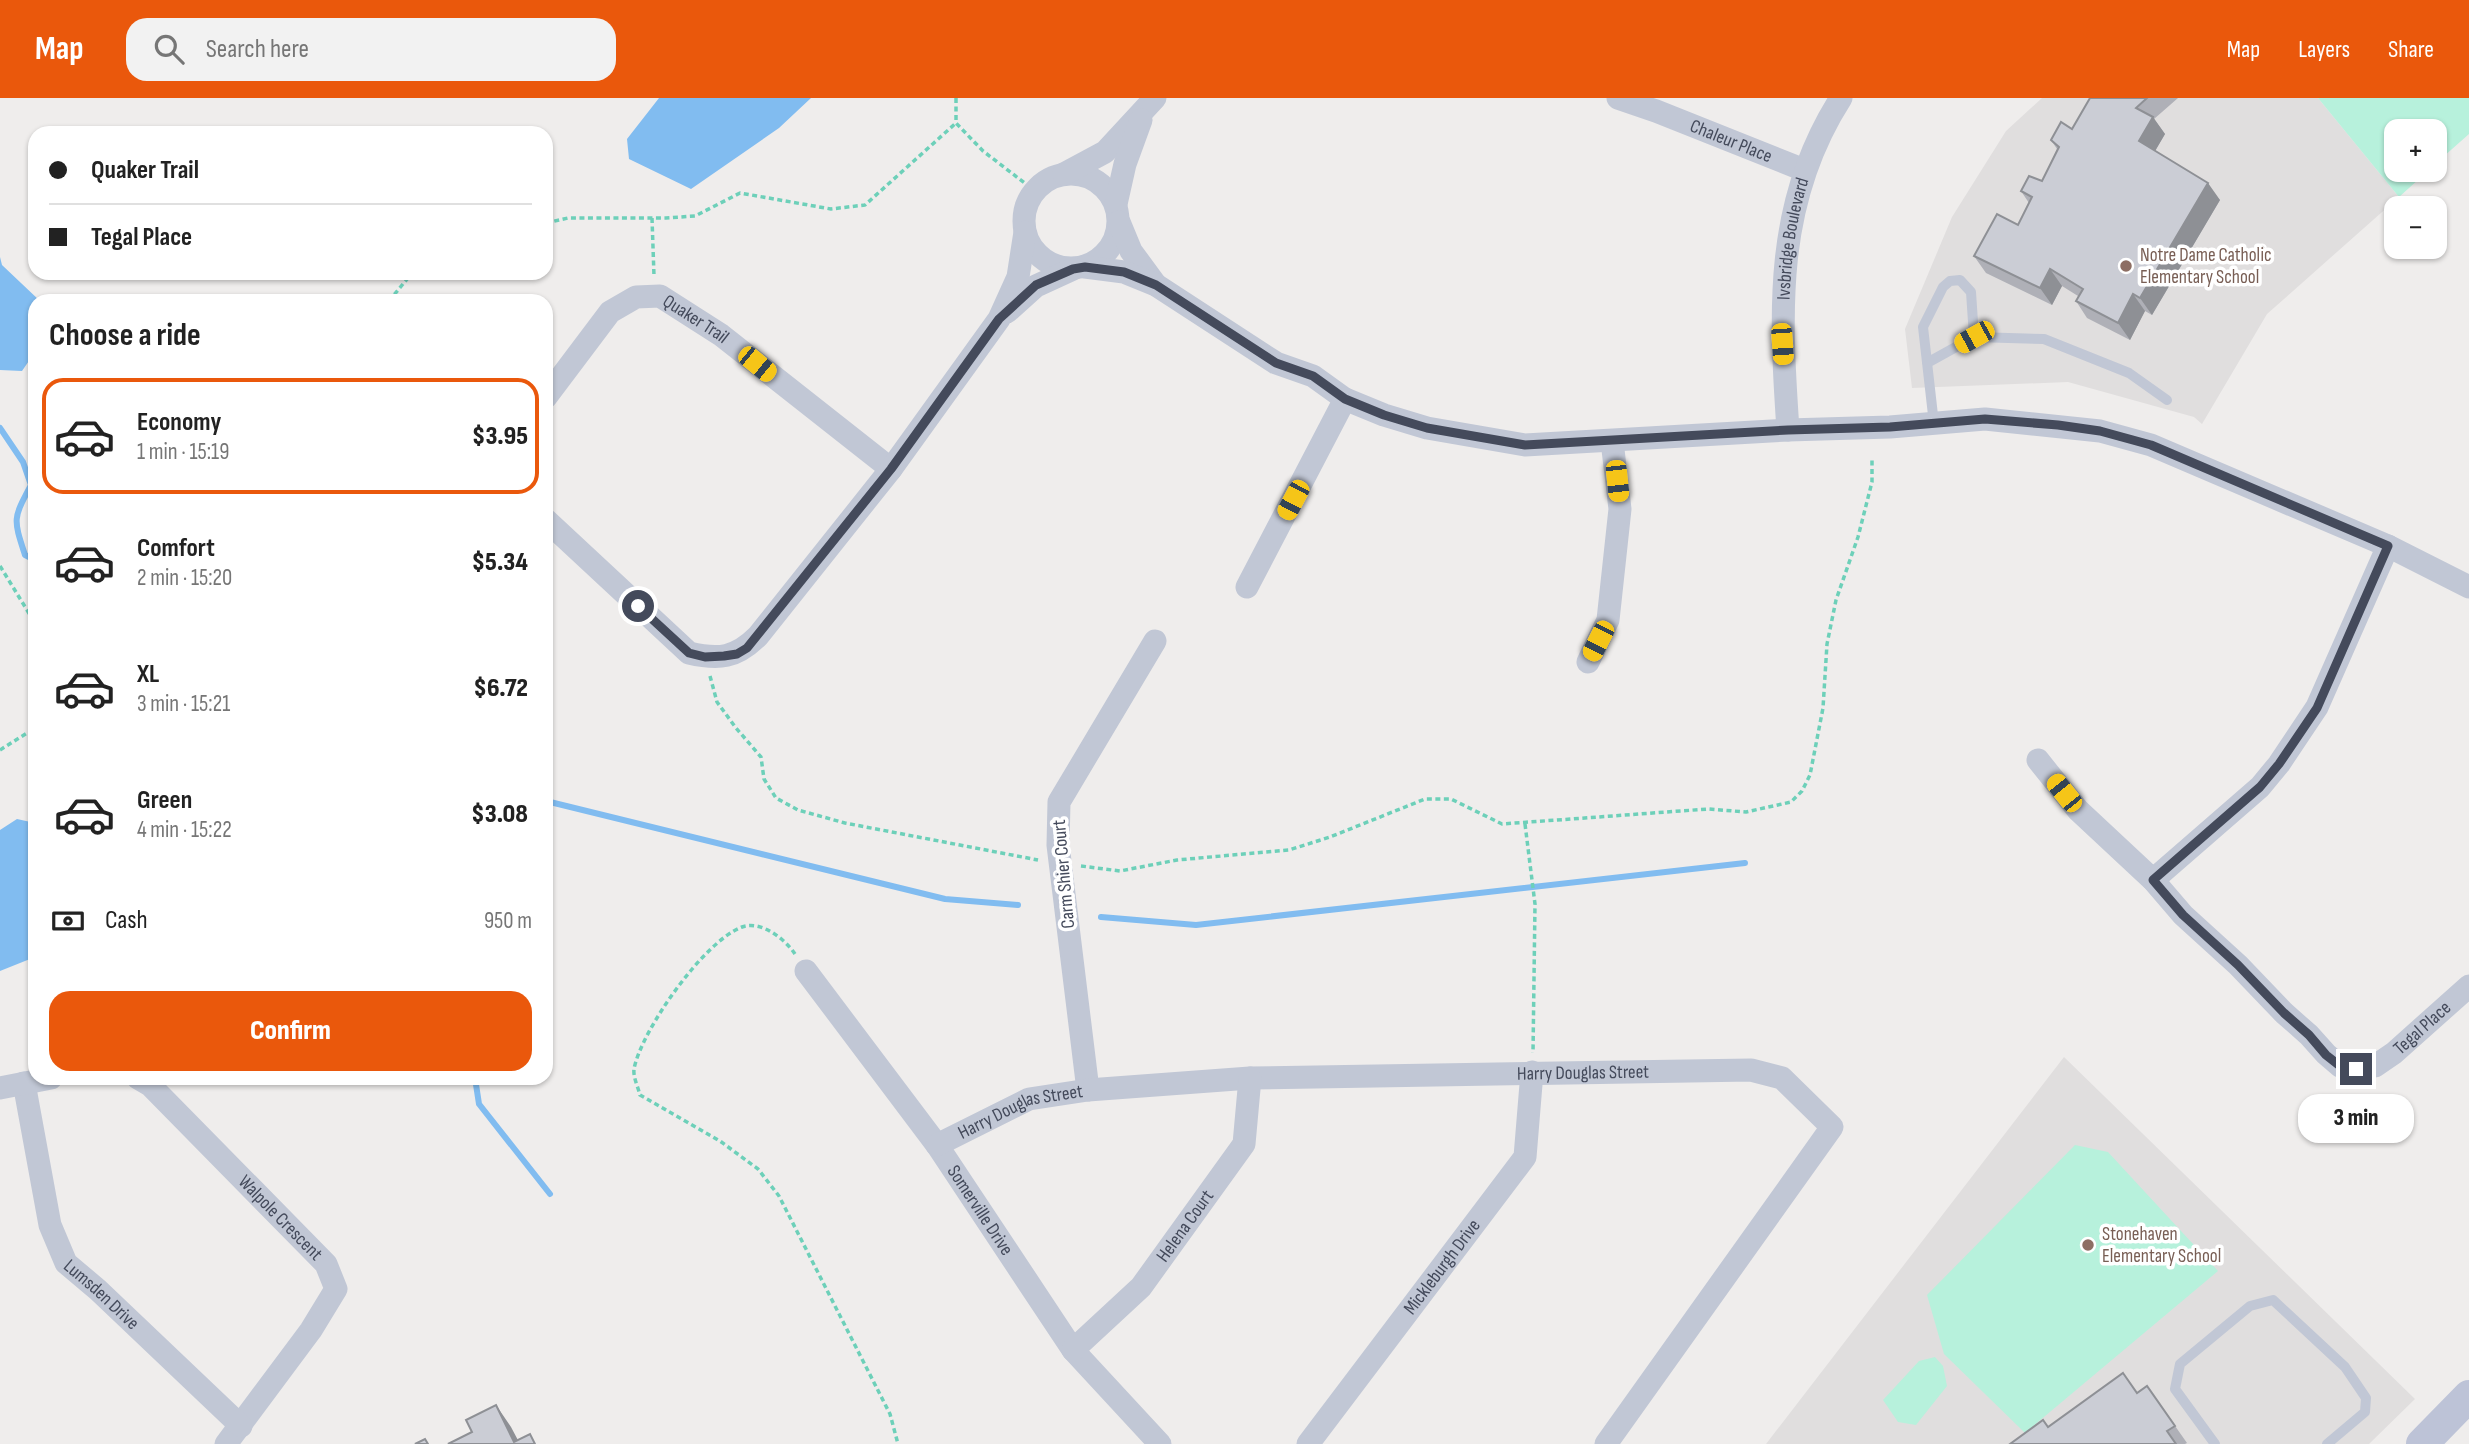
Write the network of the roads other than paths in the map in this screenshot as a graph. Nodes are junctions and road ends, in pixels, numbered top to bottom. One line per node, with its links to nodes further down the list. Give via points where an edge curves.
1 (1618, 98): 4 (street, Chaleur Place)
2 (1841, 98): 4 (street, Ivsbridge Boulevard)
3 (1150, 105): 5 (street, via 1105,152); 6 (street, via 1125,164)
4 (1804, 170): 17 (street, Ivsbridge Boulevard, via 1783,278)
5 (1063, 174): 6 (street, via 1098,181 1111,194); 7 (street, via 1035,191 1026,209)
6 (1118, 213): 8 (street, via 1111,248); 9 (street, via 1131,251)
7 (1025, 232): 8 (street, via 1042,258 1056,266); 10 (street, via 1018,277)
8 (1079, 268): 9 (street, via 1124,272); 10 (street, via 1036,285)
9 (1156, 285): 14 (street, via 1276,363 1313,376)
10 (999, 319): 19 (street)
11 (1974, 337): 12 (lane); 12 (lane, via 1971,292 1961,279 1950,281 1923,327); 15 (lane, via 2044,339 2130,373)
12 (1927, 363): 16 (lane)
13 (553, 388): 19 (street, Quaker Trail, via 610,312 636,297 660,296 721,335)
14 (1345, 399): 18 (street, via 1427,428 1525,445); 22 (street)
15 (2167, 400)
16 (1934, 424): 17 (street); 21 (street, via 1985,419 2100,431 2151,445)
17 (1788, 430): 18 (street)
18 (1612, 441): 25 (street, via 1620,509 1608,620)
19 (891, 469): 20 (street, via 747,648 737,654 705,657 689,653)
20 (553, 527)
21 (2388, 546): 23 (street); 27 (street, via 2317,708 2279,764 2260,787)
22 (1247, 587)
23 (2469, 587)
24 (1155, 641): 36 (street, Carm Shier Court, via 1059,802 1058,845)
25 (1588, 662)
26 (2038, 760): 27 (street, Tegal Place, via 2078,810)
27 (2153, 880): 29 (street, Tegal Place, via 2183,915 2340,1066 2375,1066)
28 (806, 971): 37 (street, Somerville Drive)
29 (2469, 986)
30 (1532, 1072): 31 (street, Harry Douglas Street); 43 (street, Mickleburgh Drive, via 1525,1157); 44 (street, Harry Douglas Street, via 1751,1070 1782,1078 1832,1127)
31 (1250, 1078): 36 (street, Harry Douglas Street); 38 (street, Helena Court, via 1244,1144 1141,1287)
32 (28, 1082): 33 (street)
33 (24, 1083): 35 (street); 40 (street, Lumsden Drive, via 50,1225 65,1263)
34 (150, 1085): 40 (street, Walpole Crescent, via 326,1265 336,1289)
35 (0, 1088)
36 (1088, 1090): 37 (street, Harry Douglas Street, via 1030,1099)
37 (937, 1146): 38 (street, Somerville Drive)
38 (1073, 1350): 42 (street, Somerville Drive)
39 (2469, 1396): 47 (street)
40 (241, 1426): 41 (street, Walpole Crescent)
41 (226, 1444)
42 (1160, 1444)
43 (1308, 1444)
44 (1606, 1444)
45 (2215, 1444): 46 (lane, via 2175,1389 2180,1364 2250,1306 2273,1300 2345,1367 2366,1398 2365,1412)
46 (2327, 1444)
47 (2422, 1444)

